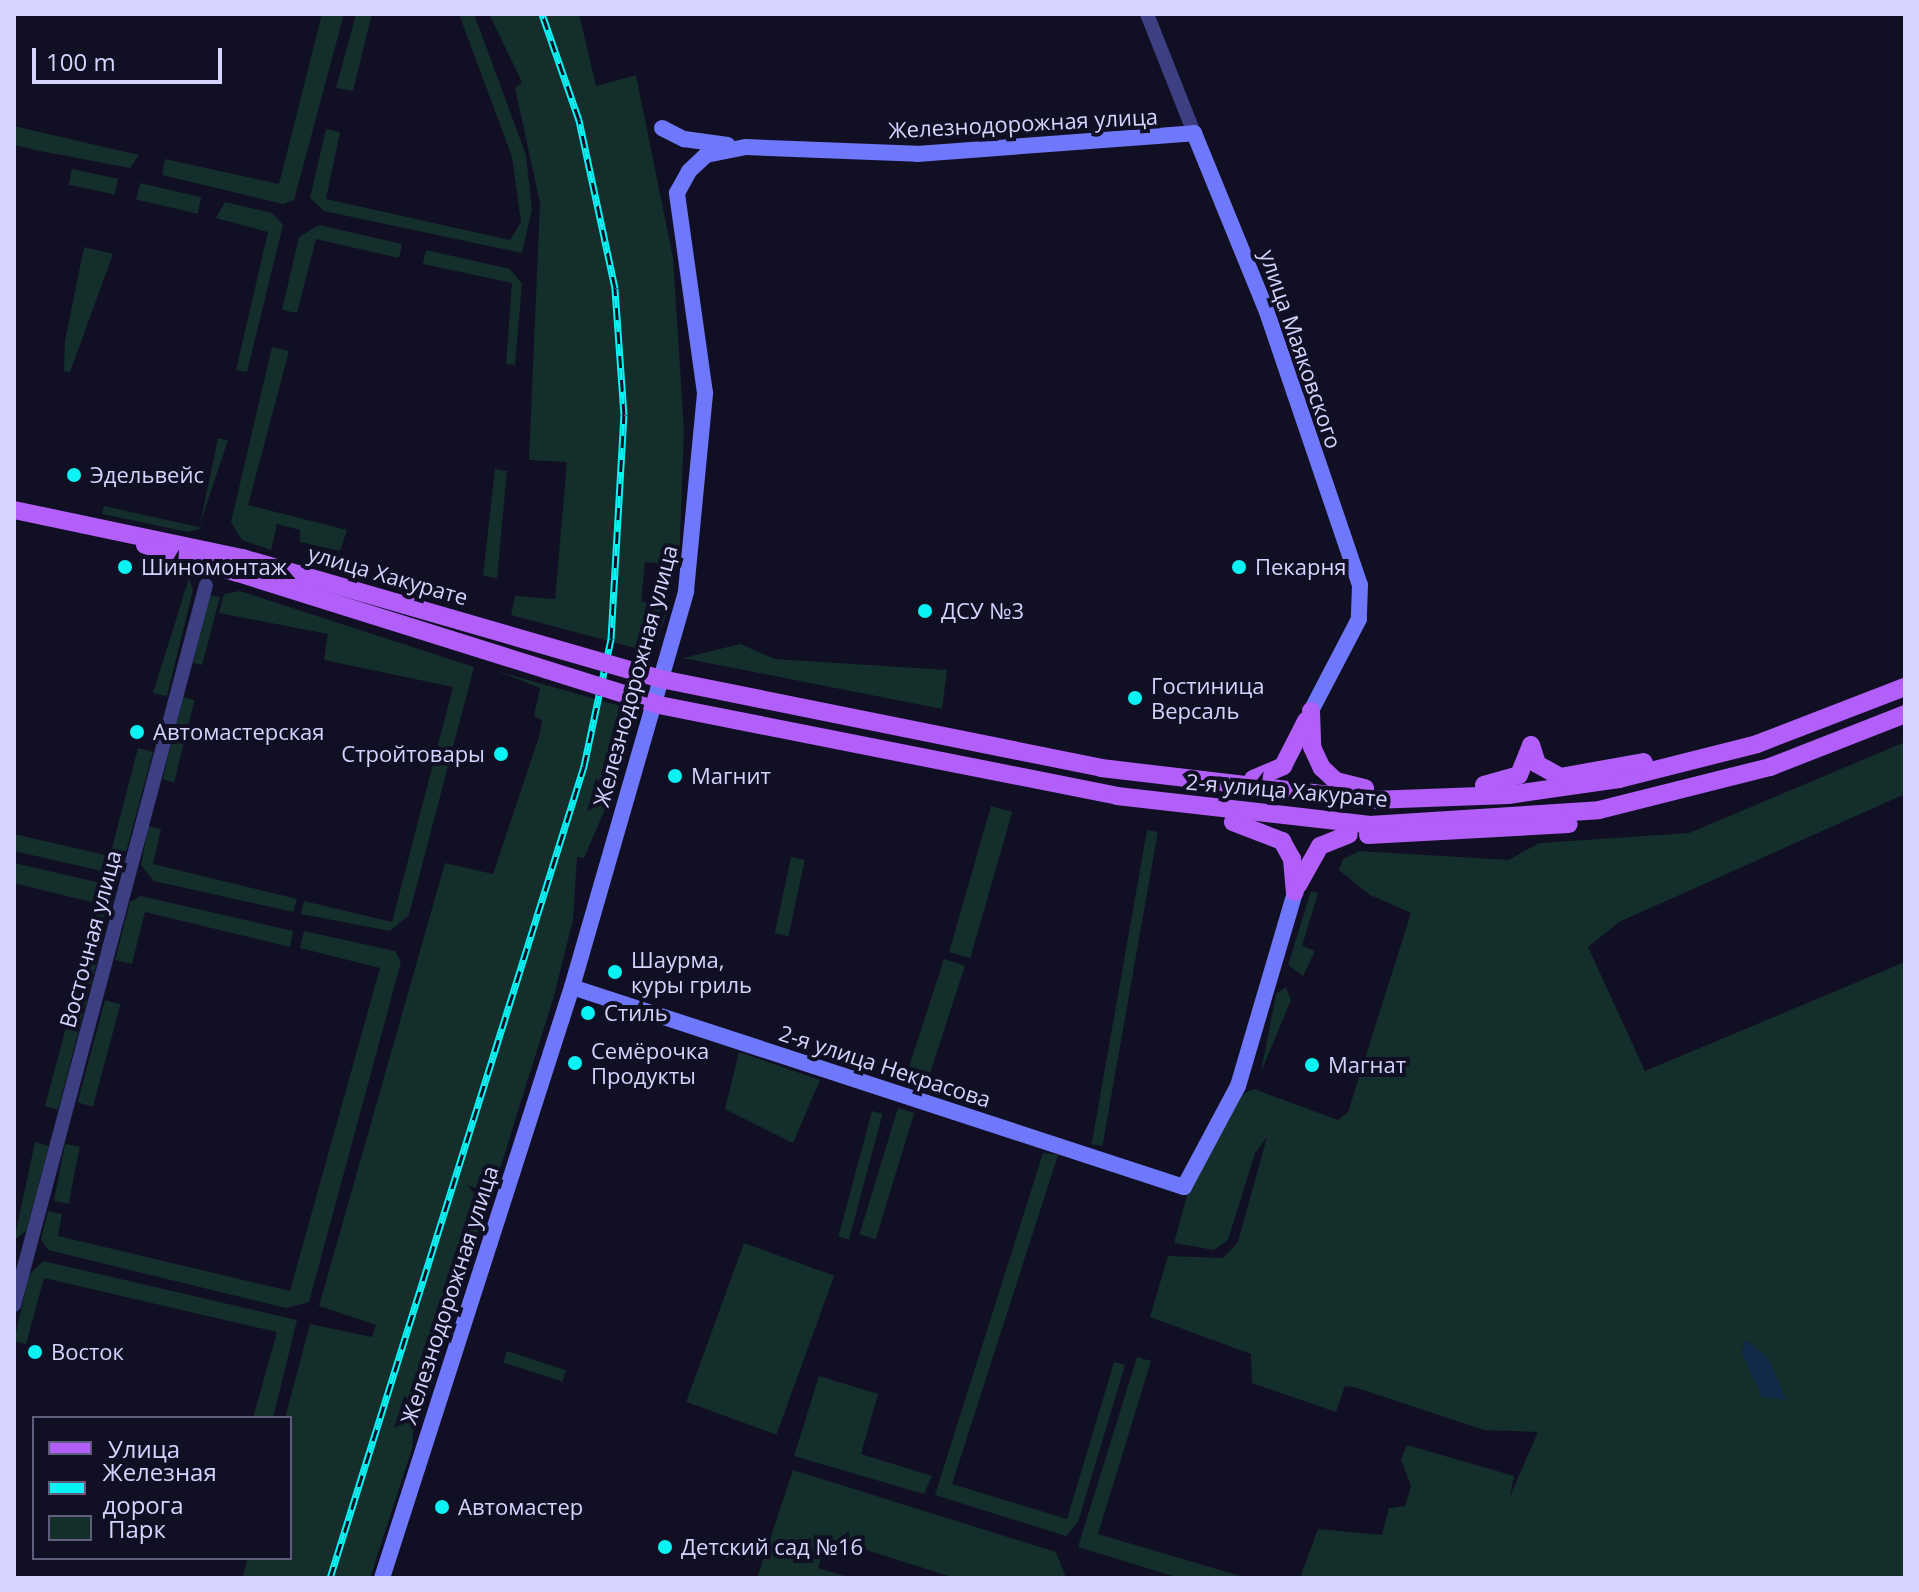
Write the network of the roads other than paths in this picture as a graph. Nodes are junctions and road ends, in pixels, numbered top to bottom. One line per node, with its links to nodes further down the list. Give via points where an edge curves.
1 (1147, 14): 3 (street, улица Маяковского)
2 (662, 128): 4 (main road, via 684,139)
3 (1194, 133): 4 (main road, Железнодорожная улица, via 917,154); 13 (main road, улица Маяковского, via 1267,312 1358,573 1359,619)
4 (746, 147): 25 (main road, Железнодорожная улица, via 706,155 677,193 705,393 693,556)
5 (14, 510): 6 (main road, улица Хакурате)
6 (94, 527): 7 (main road, улица Хакурате); 8 (main road, улица Хакурате)
7 (186, 557): 8 (main road, улица Хакурате); 9 (street, via 199,565)
8 (238, 568): 9 (street); 10 (main road, улица Хакурате, bridge); 12 (main road, улица Хакурате, bridge)
9 (206, 585): 26 (street, Восточная улица)
10 (666, 680): 15 (main road, 2-я улица Хакурате, via 979,746)
11 (1903, 688): 16 (main road, via 1672,756); 19 (main road, 2-я улица Хакурате, via 1757,744 1619,779 1508,795)
12 (659, 705): 20 (main road, 2-я улица Хакурате)
13 (1314, 705): 17 (main road, via 1283,766); 19 (main road, via 1312,747 1322,768 1336,781)
14 (1905, 714): 22 (main road, 2-я улица Хакурате, via 1683,792 1534,817)
15 (1150, 775): 17 (main road); 19 (main road, 2-я улица Хакурате)
16 (1560, 777): 18 (main road); 18 (main road, via 1537,764 1531,745 1519,775)
17 (1253, 779): 19 (main road)
18 (1501, 784): 19 (main road)
19 (1369, 792)
20 (1145, 800): 21 (main road); 22 (main road, 2-я улица Хакурате)
21 (1246, 826): 23 (main road); 24 (main road, via 1271,832 1288,850)
22 (1370, 830): 23 (main road)
23 (1349, 834): 24 (main road, via 1320,846)
24 (1295, 892): 25 (main road, 2-я улица Некрасова, via 1238,1086 1184,1187)
25 (572, 987): 27 (main road, Железнодорожная улица)
26 (14, 1305)
27 (382, 1578)

